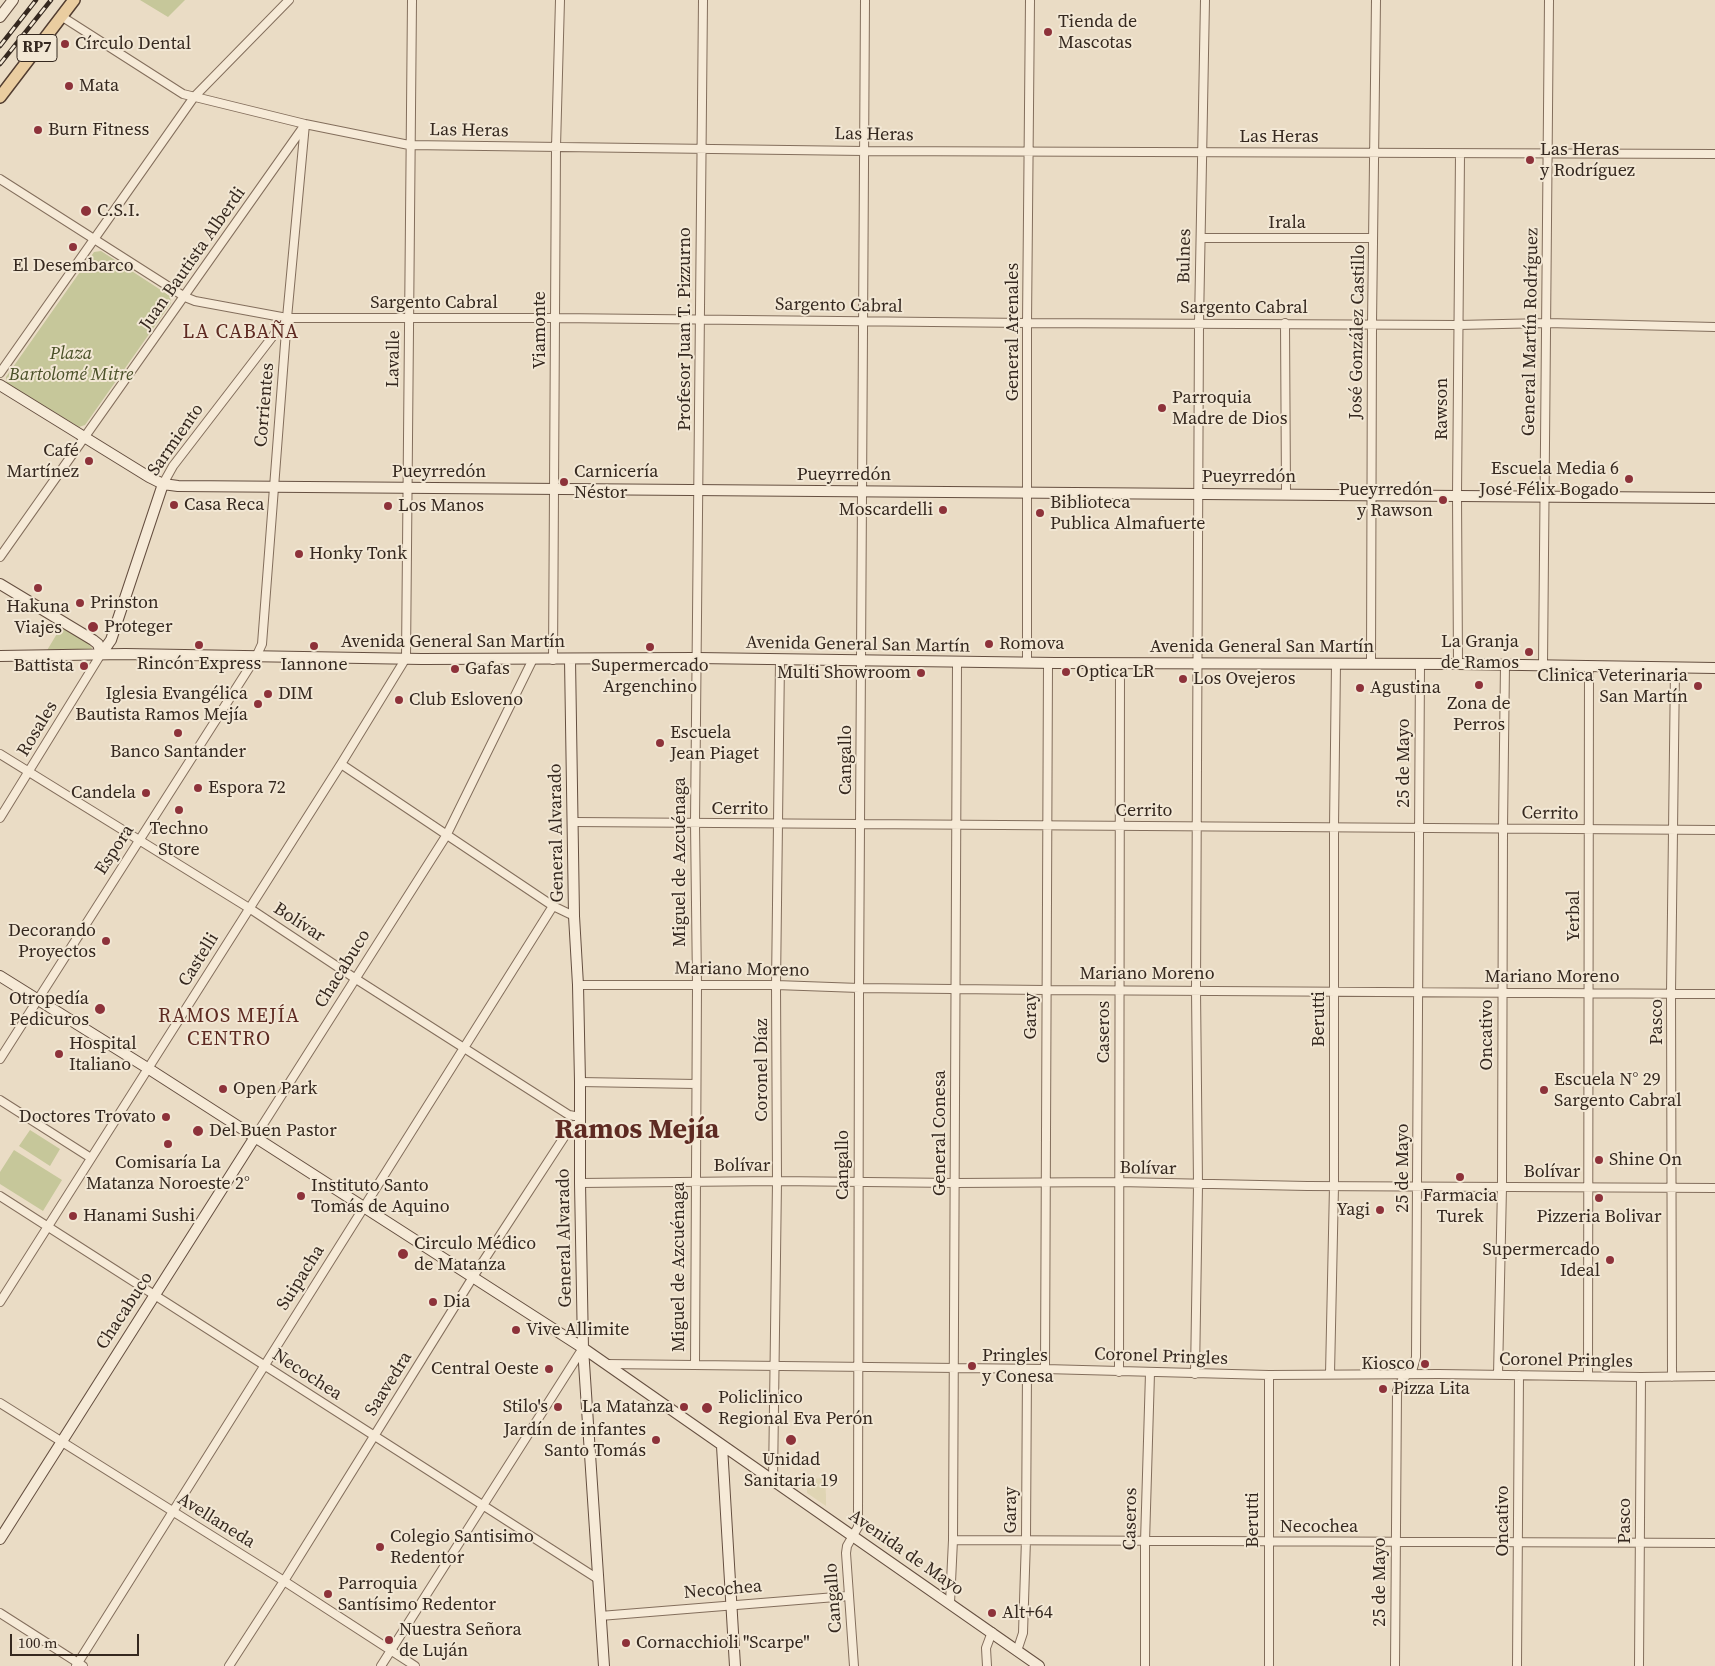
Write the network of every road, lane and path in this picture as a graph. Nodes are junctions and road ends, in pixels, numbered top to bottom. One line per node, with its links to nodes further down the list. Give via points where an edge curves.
1 (13, 0): 13 (street)
2 (74, 0): 12 (main road, RP7)
3 (289, 0): 15 (street)
4 (412, 0): 17 (street, Lavalle)
5 (560, 0): 18 (street, Viamonte)
6 (703, 0): 19 (street, Profesor Juan T. Pizzurno)
7 (865, 0): 20 (street, Cangallo)
8 (1030, 0): 21 (street, General Arenales)
9 (1205, 0): 22 (street, Bulnes)
10 (1376, 0): 23 (street, José González Castillo)
11 (1549, 0): 25 (street, General Martín Rodríguez)
12 (61, 16): 14 (main road, RP7); 15 (street, Las Heras, via 183,94)
13 (0, 17)
14 (0, 97)
15 (194, 97): 16 (street, Las Heras); 30 (street)
16 (306, 124): 17 (street, Las Heras); 31 (street, Juan Bautista Alberdi); 32 (street, Corrientes)
17 (409, 145): 18 (street, Las Heras); 33 (street, Lavalle)
18 (556, 147): 19 (street, Las Heras); 34 (street, Viamonte)
19 (701, 149): 20 (street, Las Heras); 35 (street, Profesor Juan T. Pizzurno)
20 (864, 151): 21 (street, Las Heras); 36 (street, Cangallo)
21 (1028, 151): 22 (street, Las Heras); 37 (street, General Arenales)
22 (1201, 152): 23 (street, Las Heras); 28 (street, Bulnes)
23 (1374, 152): 24 (street, Las Heras); 29 (street, José González Castillo)
24 (1460, 154): 25 (street, Las Heras); 42 (street, Rawson)
25 (1548, 154): 26 (street, Las Heras); 39 (street, General Martín Rodríguez)
26 (1715, 154)
27 (0, 179): 30 (street, Sargento Cabral)
28 (1201, 238): 29 (street, Irala); 38 (street, Bulnes)
29 (1374, 238): 41 (street, José González Castillo)
30 (94, 239): 31 (street, Sargento Cabral); 44 (street)
31 (185, 297): 32 (street, Sargento Cabral); 46 (street, Juan Bautista Alberdi)
32 (287, 318): 33 (street, Sargento Cabral); 47 (street, Sarmiento); 48 (street, Corrientes)
33 (409, 318): 34 (street, Sargento Cabral); 49 (street, Lavalle)
34 (556, 318): 35 (street, Sargento Cabral); 50 (street, Viamonte)
35 (700, 319): 36 (street, Sargento Cabral); 51 (street, Profesor Juan T. Pizzurno)
36 (863, 320): 37 (street, Sargento Cabral); 52 (street, Cangallo)
37 (1027, 323): 38 (street, Sargento Cabral); 53 (street, General Arenales)
38 (1199, 323): 40 (street, Sargento Cabral); 54 (street, Bulnes)
39 (1547, 323): 42 (street, Sargento Cabral); 43 (street, Sargento Cabral); 58 (street, General Martín Rodríguez)
40 (1285, 324): 41 (street, Sargento Cabral); 55 (street)
41 (1372, 324): 42 (street, Sargento Cabral); 56 (street, José González Castillo)
42 (1458, 325): 57 (street, Rawson)
43 (1715, 327)
44 (0, 373)
45 (0, 385): 46 (street, Pueyrredón)
46 (85, 437): 47 (street, Pueyrredón); 60 (street, Juan Bautista Alberdi)
47 (163, 484): 48 (street, Pueyrredón); 62 (street, Sarmiento, via 111,640)
48 (274, 486): 49 (street, Pueyrredón); 64 (street, Corrientes, via 262,644)
49 (407, 488): 50 (street, Pueyrredón); 65 (street, Lavalle)
50 (554, 489): 51 (street, Pueyrredón); 69 (street, Viamonte)
51 (699, 491): 52 (street, Pueyrredón); 66 (street, Profesor Juan T. Pizzurno)
52 (861, 492): 53 (street, Pueyrredón); 71 (street, Cangallo)
53 (1028, 492): 54 (street, Pueyrredón); 74 (street, General Arenales)
54 (1199, 493): 55 (street, Pueyrredón); 73 (street, Bulnes)
55 (1286, 493): 56 (street, Pueyrredón)
56 (1371, 494): 57 (street, Pueyrredón); 78 (street, José González Castillo)
57 (1457, 495): 58 (street, Pueyrredón); 80 (street, Rawson)
58 (1544, 495): 59 (street, Pueyrredón); 82 (street, General Martín Rodríguez)
59 (1715, 498)
60 (0, 557)
61 (0, 584): 62 (street, via 93,640)
62 (101, 654): 63 (street, Avenida General San Martín); 64 (street, Avenida General San Martín); 88 (street, Rosales)
63 (0, 656)
64 (256, 657): 65 (street, Avenida General San Martín); 105 (street, Espora)
65 (406, 658): 68 (street, Avenida General San Martín); 87 (street, Castelli)
66 (697, 658): 67 (street, Avenida General San Martín); 70 (street, Avenida General San Martín); 91 (street, Miguel de Azcuénaga)
67 (570, 659): 69 (street, Avenida General San Martín); 90 (street, General Alvarado)
68 (533, 660): 69 (street, Avenida General San Martín); 104 (street, Chacabuco)
69 (553, 660)
70 (780, 660): 71 (street, Avenida General San Martín); 93 (street, Coronel Díaz)
71 (861, 661): 72 (street, Avenida General San Martín); 94 (street, Cangallo)
72 (958, 662): 74 (street, Avenida General San Martín); 92 (street, General Conesa)
73 (1198, 662): 76 (street, Avenida General San Martín); 77 (street, Avenida General San Martín); 97 (street, Bulnes)
74 (1027, 663): 75 (street, Avenida General San Martín)
75 (1048, 663): 76 (street, Avenida General San Martín); 95 (street, Garay)
76 (1120, 663): 96 (street, Caseros)
77 (1336, 663): 78 (street, Avenida General San Martín); 98 (street, Berutti)
78 (1371, 664): 79 (street, Avenida General San Martín)
79 (1420, 664): 80 (street, Avenida General San Martín); 99 (street, 25 de Mayo)
80 (1458, 664): 81 (street, Avenida General San Martín)
81 (1505, 664): 82 (street, Avenida General San Martín); 100 (street, Oncativo)
82 (1543, 665): 83 (street, Avenida General San Martín)
83 (1589, 666): 84 (street, Avenida General San Martín); 101 (street, Yerbal)
84 (1675, 668): 85 (street, Avenida General San Martín); 102 (street, Pasco)
85 (1715, 668)
86 (0, 754): 88 (street, Bolívar)
87 (342, 764): 104 (street); 107 (street, Castelli)
88 (29, 772): 89 (street, Rosales); 105 (street, Bolívar)
89 (0, 818)
90 (574, 822): 91 (street, Cerrito); 108 (street, General Alvarado)
91 (695, 823): 93 (street, Cerrito); 112 (street, Miguel de Azcuénaga)
92 (956, 823): 94 (street, Cerrito); 95 (street, Cerrito); 115 (street, General Conesa)
93 (778, 824): 94 (street, Cerrito); 113 (street, Coronel Díaz)
94 (860, 824): 114 (street, Cangallo)
95 (1046, 826): 96 (street, Cerrito); 116 (street, Garay)
96 (1120, 826): 97 (street, Cerrito); 117 (street, Caseros)
97 (1197, 826): 98 (street, Cerrito); 118 (street, Bulnes)
98 (1334, 827): 99 (street, Cerrito); 119 (street, Berutti)
99 (1419, 827): 100 (street, Cerrito); 120 (street, 25 de Mayo)
100 (1503, 828): 101 (street, Cerrito); 121 (street, Oncativo)
101 (1588, 829): 102 (street, Cerrito); 122 (street, Yerbal)
102 (1674, 829): 103 (street, Cerrito); 123 (street, Pasco)
103 (1715, 830)
104 (446, 836): 106 (street); 110 (street, Chacabuco)
105 (139, 841): 107 (street, Bolívar); 125 (street, Espora)
106 (553, 906): 108 (street); 126 (street, Suipacha)
107 (249, 908): 110 (street, Bolívar); 128 (street, Castelli)
108 (574, 916): 111 (street, General Alvarado)
109 (0, 976): 125 (street, Avenida de Mayo)
110 (356, 979): 126 (street, Bolívar); 133 (street, Chacabuco)
111 (578, 985): 112 (street, Mariano Moreno); 129 (street, General Alvarado)
112 (697, 985): 113 (street, Mariano Moreno); 130 (street, Miguel de Azcuénaga)
113 (776, 985): 114 (street, Mariano Moreno); 135 (street, Coronel Díaz)
114 (859, 988): 115 (street, Mariano Moreno); 137 (street, Cangallo)
115 (956, 989): 116 (street, Mariano Moreno); 140 (street, General Conesa)
116 (1046, 990): 117 (street, Mariano Moreno); 141 (street, Garay)
117 (1119, 990): 118 (street, Mariano Moreno); 138 (street, Caseros)
118 (1196, 990): 119 (street, Mariano Moreno); 142 (street, Bulnes)
119 (1334, 992): 120 (street, Mariano Moreno); 143 (street, Berutti)
120 (1419, 992): 121 (street, Mariano Moreno); 144 (street, 25 de Mayo)
121 (1503, 993): 122 (street, Mariano Moreno); 145 (street, Oncativo)
122 (1589, 993): 123 (street, Mariano Moreno); 146 (street, Yerbal)
123 (1672, 994): 124 (street, Mariano Moreno); 147 (street, Pasco)
124 (1715, 994)
125 (37, 1000): 127 (street, Espora); 128 (street, Avenida de Mayo)
126 (464, 1048): 132 (street, Bolívar); 150 (street, Suipacha)
127 (0, 1059)
128 (149, 1069): 133 (street, Avenida de Mayo); 134 (street, Castelli)
129 (580, 1082): 130 (street); 132 (street, General Alvarado)
130 (696, 1084): 136 (street, Miguel de Azcuénaga)
131 (0, 1100): 134 (street)
132 (580, 1121): 139 (street, General Alvarado); 152 (street, Saavedra, via 570,1128)
133 (255, 1137): 150 (street, Avenida de Mayo); 153 (street, Chacabuco)
134 (91, 1158): 151 (street, Castelli)
135 (777, 1181): 136 (street, Bolívar); 137 (street, Bolívar); 159 (street, Coronel Díaz)
136 (696, 1182): 139 (street, Bolívar); 158 (street, Miguel de Azcuénaga)
137 (858, 1182): 140 (street, Bolívar); 160 (street, Cangallo)
138 (1119, 1182): 141 (street, Bolívar); 142 (street, Bolívar); 164 (street, Caseros)
139 (580, 1183): 155 (street, General Alvarado)
140 (955, 1183): 141 (street, Bolívar); 161 (street, General Conesa)
141 (1047, 1183): 163 (street, Garay)
142 (1198, 1185): 143 (street, Bolívar); 166 (street, Bulnes)
143 (1334, 1186): 144 (street, Bolívar); 167 (street, Berutti)
144 (1418, 1186): 145 (street, Bolívar); 168 (street, 25 de Mayo, via 1416,1357)
145 (1502, 1187): 146 (street, Bolívar); 170 (street, Oncativo)
146 (1588, 1187): 147 (street, Bolívar); 172 (street, Yerbal)
147 (1673, 1188): 148 (street, Bolívar); 175 (street, Pasco)
148 (1715, 1188)
149 (0, 1196): 151 (street, Necochea)
150 (364, 1208): 152 (street, Avenida de Mayo); 157 (street, Suipacha)
151 (48, 1227): 153 (street, Necochea); 154 (street, Castelli)
152 (473, 1277): 155 (street, Avenida de Mayo); 177 (street, Saavedra)
153 (155, 1295): 157 (street, Necochea); 178 (street, Chacabuco)
154 (0, 1302)
155 (583, 1348): 156 (street, Avenida de Mayo); 181 (street); 193 (street, General Alvarado)
156 (606, 1364): 158 (street, Coronel Pringles); 179 (street, Avenida de Mayo)
157 (264, 1365): 177 (street, Necochea); 182 (street, Suipacha)
158 (695, 1365): 159 (street, Coronel Pringles)
159 (774, 1367): 160 (street, Coronel Pringles); 180 (street, Coronel Díaz)
160 (858, 1368): 161 (street, Coronel Pringles); 183 (street, Cangallo, via 858,1527)
161 (953, 1368): 162 (street, Coronel Pringles); 186 (street, General Conesa)
162 (1027, 1369): 163 (street, Coronel Pringles); 184 (street, Garay)
163 (1045, 1369): 164 (street, Coronel Pringles)
164 (1118, 1372): 165 (street, Coronel Pringles)
165 (1150, 1372): 166 (street, Coronel Pringles); 187 (street, Caseros)
166 (1195, 1374): 169 (street, Coronel Pringles)
167 (1330, 1374): 168 (street, Coronel Pringles); 169 (street, Coronel Pringles)
168 (1408, 1374): 170 (street, Coronel Pringles); 189 (street, 25 de Mayo, via 1397,1391)
169 (1269, 1375): 188 (street, Berutti)
170 (1498, 1375): 171 (street, Coronel Pringles)
171 (1518, 1375): 172 (street, Coronel Pringles); 191 (street, Oncativo)
172 (1588, 1376): 174 (street, Coronel Pringles)
173 (1715, 1376): 175 (street, Coronel Pringles)
174 (1641, 1377): 175 (street, Coronel Pringles); 190 (street, Pasco)
175 (1672, 1377)
176 (0, 1403): 178 (street, Avellaneda)
177 (375, 1436): 181 (street, Necochea); 194 (street, Saavedra)
178 (61, 1442): 182 (street, Avellaneda); 185 (street, Chacabuco)
179 (722, 1446): 180 (street, Avenida de Mayo); 197 (street)
180 (773, 1481): 183 (street, Avenida de Mayo)
181 (483, 1505): 193 (street, Necochea); 201 (street)
182 (172, 1512): 194 (street, Avellaneda); 203 (street, Suipacha)
183 (853, 1536): 195 (street, Cangallo, via 846,1553); 196 (street, Avenida de Mayo)
184 (1026, 1539): 186 (street, Necochea); 187 (street, Necochea); 202 (street, Garay, via 1023,1633)
185 (0, 1540)
186 (953, 1540): 196 (street, General Conesa)
187 (1145, 1542): 188 (street, Necochea); 212 (street, Caseros)
188 (1268, 1542): 189 (street, Necochea); 213 (street, Berutti)
189 (1396, 1542): 191 (street, Necochea); 214 (street, 25 de Mayo)
190 (1640, 1542): 191 (street, Necochea); 192 (street, Necochea); 216 (street, Pasco)
191 (1519, 1543): 215 (street, Oncativo)
192 (1715, 1543)
193 (598, 1579): 199 (street, General Alvarado)
194 (284, 1581): 201 (street, Avellaneda); 204 (street, Saavedra)
195 (848, 1596): 197 (street, Necochea); 209 (street, Cangallo)
196 (950, 1603): 200 (street, Avenida de Mayo)
197 (733, 1604): 199 (street, Necochea); 208 (street)
198 (0, 1613): 203 (street)
199 (600, 1616): 207 (street, General Alvarado)
200 (992, 1632): 202 (street, Avenida de Mayo); 210 (street, via 986,1648)
201 (391, 1651): 205 (street); 206 (street, Avellaneda)
202 (1017, 1651): 211 (street, Avenida de Mayo)
203 (79, 1665)
204 (229, 1666)
205 (381, 1666)
206 (414, 1666)
207 (604, 1666)
208 (736, 1666)
209 (854, 1666)
210 (987, 1666)
211 (1039, 1666)
212 (1145, 1666)
213 (1268, 1666)
214 (1395, 1666)
215 (1517, 1666)
216 (1639, 1666)

